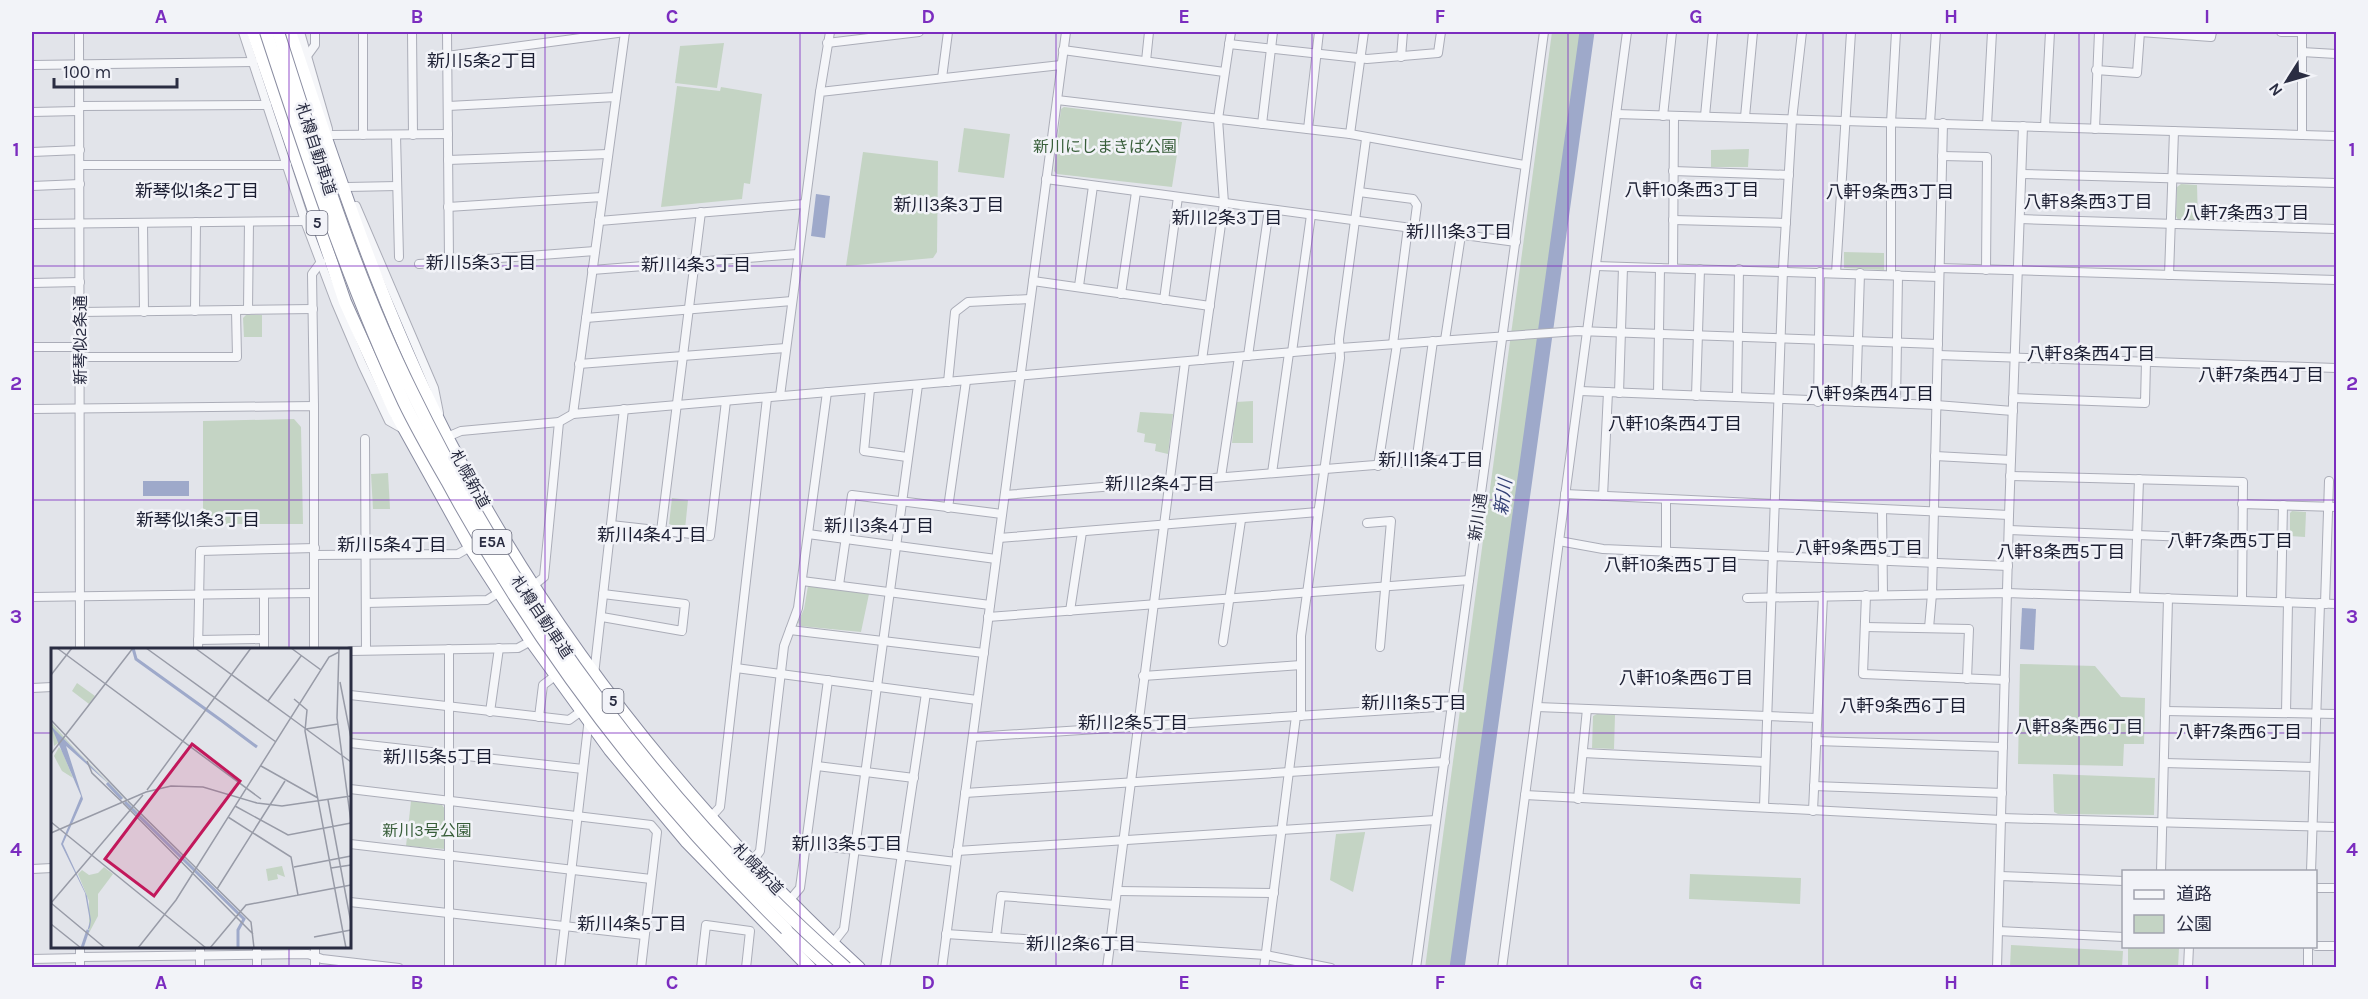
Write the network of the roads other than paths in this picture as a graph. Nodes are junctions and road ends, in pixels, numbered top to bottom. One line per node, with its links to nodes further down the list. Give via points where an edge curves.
1 (80, 32): 54 (street, 新琴似2条通)
2 (243, 32): 52 (street)
3 (253, 32): 238 (highway, 札幌新道 / 5, via 345,303)
4 (266, 32): 433 (highway, 札樽自動車道 / E5A, bridge, via 331,225 365,311 405,404 480,543 537,632 612,736 693,833)
5 (278, 32): 440 (highway, 札樽自動車道 / E5A, bridge, via 341,224 376,313 411,392 484,529 548,630 628,739 738,862)
6 (290, 32): 237 (highway, 札幌新道 / 5, via 353,222)
7 (300, 32): 47 (street)
8 (315, 32): 47 (street, via 315,45)
9 (363, 32): 87 (street)
10 (412, 32): 89 (street)
11 (447, 32): 48 (street)
12 (625, 32): 48 (street); 60 (street)
13 (830, 32): 40 (street)
14 (919, 32): 40 (street)
15 (948, 32): 58 (street)
16 (1066, 32): 43 (street)
17 (1149, 32): 51 (street)
18 (1231, 32): 41 (street)
19 (1273, 32): 42 (street)
20 (1319, 32): 45 (street)
21 (1364, 32): 50 (street)
22 (1403, 32): 49 (street)
23 (1441, 32): 49 (street, via 1438,53)
24 (1544, 32): 100 (street, 新川通)
25 (1627, 32): 66 (street)
26 (1672, 32): 67 (street)
27 (1713, 32): 68 (street)
28 (1753, 32): 70 (street)
29 (1802, 32): 72 (street)
30 (1851, 32): 73 (street)
31 (1896, 32): 74 (street)
32 (1936, 32): 75 (street)
33 (1992, 32): 78 (street)
34 (2050, 32): 80 (street)
35 (2099, 32): 56 (street)
36 (2140, 32): 37 (street, via 2211,37); 56 (street, via 2137,73)
37 (2212, 32)
38 (2281, 32): 39 (street)
39 (2302, 32): 44 (street)
40 (827, 43): 59 (street)
41 (1229, 44): 42 (street); 57 (street)
42 (1270, 49): 45 (street); 77 (street)
43 (1063, 50): 51 (street); 55 (street)
44 (2302, 52): 46 (street); 90 (street)
45 (1316, 53): 50 (street); 81 (street)
46 (2337, 54)
47 (307, 56): 86 (street)
48 (447, 56): 63 (street)
49 (1401, 57): 50 (street)
50 (1360, 58): 85 (street)
51 (1146, 61): 57 (street)
52 (253, 62): 54 (street); 62 (street)
53 (32, 64): 54 (street)
54 (80, 64): 64 (street, 新琴似2条通)
55 (1061, 65): 58 (street); 61 (street)
56 (2097, 70): 82 (street)
57 (1224, 72): 71 (street)
58 (942, 78): 59 (street)
59 (819, 92): 117 (street)
60 (616, 97): 63 (street); 95 (street)
61 (1057, 100): 71 (street); 104 (street)
62 (267, 105): 64 (street); 99 (street)
63 (448, 106): 84 (street)
64 (80, 108): 65 (street); 93 (street, 新琴似2条通)
65 (32, 112)
66 (1616, 114): 67 (street); 145 (street)
67 (1663, 116): 69 (street)
68 (1705, 116): 69 (street); 70 (street)
69 (1674, 117): 101 (street)
70 (1745, 117): 72 (street)
71 (1218, 119): 77 (street); 116 (street)
72 (1792, 120): 73 (street); 103 (street)
73 (1844, 121): 74 (street); 157 (street)
74 (1891, 123): 75 (street); 159 (street)
75 (1930, 123): 76 (street)
76 (1943, 123): 78 (street); 96 (street)
77 (1262, 124): 81 (street)
78 (1987, 125): 79 (street)
79 (2023, 126): 80 (street); 102 (street)
80 (2045, 127): 82 (street)
81 (1308, 129): 85 (street)
82 (2095, 129): 83 (street)
83 (2174, 131): 90 (street); 105 (street)
84 (448, 134): 89 (street); 97 (street)
85 (1350, 134): 92 (street)
86 (330, 135): 87 (street); 111 (street)
87 (363, 135): 88 (street)
88 (396, 135): 89 (street); 109 (street)
89 (413, 135)
90 (2302, 135): 91 (street)
91 (2337, 136)
92 (1366, 139): 100 (street); 113 (street)
93 (80, 150): 94 (street); 98 (street, 新琴似2条通)
94 (32, 152)
95 (608, 154): 97 (street); 114 (street)
96 (1942, 156): 153 (street, via 1987,157); 156 (street)
97 (448, 160): 118 (street)
98 (80, 165): 99 (street); 107 (street, 新琴似2条通)
99 (287, 165): 125 (street)
100 (1524, 165): 137 (street, 新川通)
101 (1673, 171): 103 (street); 122 (street)
102 (2022, 174): 105 (street); 123 (street)
103 (1789, 175): 131 (street)
104 (1046, 179): 110 (street); 162 (street)
105 (2172, 180): 106 (street); 133 (street)
106 (2337, 183)
107 (80, 184): 108 (street); 127 (street, 新琴似2条通)
108 (32, 186)
109 (397, 186): 111 (street); 140 (street)
110 (1093, 186): 112 (street); 165 (street)
111 (347, 187): 237 (street, via 434,388)
112 (1137, 192): 115 (street); 166 (street)
113 (1359, 192): 124 (street); 134 (street, via 1413,199 1417,205)
114 (602, 197): 118 (street); 126 (street)
115 (1178, 197): 116 (street); 168 (street)
116 (1224, 203): 119 (street); 170 (street)
117 (805, 204): 120 (street); 139 (street)
118 (448, 207): 141 (street)
119 (1269, 209): 121 (street); 200 (street)
120 (701, 213): 126 (street); 143 (street)
121 (1311, 215): 124 (street); 197 (street)
122 (1673, 219): 131 (street); 148 (street)
123 (2020, 219): 133 (street); 154 (street)
124 (1355, 220): 134 (street); 196 (street)
125 (304, 221): 129 (street); 142 (street)
126 (599, 221): 138 (street)
127 (80, 222): 130 (street); 132 (street); 163 (street, 新琴似2条通)
128 (196, 222): 129 (street); 130 (street); 175 (street)
129 (249, 222): 174 (street)
130 (143, 223): 177 (street)
131 (1786, 223): 152 (street)
132 (32, 224)
133 (2171, 225): 135 (street); 160 (street)
134 (1411, 227): 136 (street); 190 (street)
135 (2337, 229)
136 (1461, 235): 137 (street); 186 (street)
137 (1516, 242): 182 (street, 新川通)
138 (595, 251): 141 (street); 151 (street)
139 (798, 254): 143 (street); 169 (street)
140 (399, 256)
141 (449, 261): 144 (street)
142 (321, 262): 171 (street, via 312,274); 238 (street, via 389,421)
143 (694, 263): 151 (street); 172 (street)
144 (419, 264)
145 (1596, 266): 146 (street); 179 (street)
146 (1623, 267): 147 (street); 180 (street)
147 (1660, 268): 148 (street); 181 (street)
148 (1673, 268): 149 (street)
149 (1700, 268): 150 (street); 183 (street)
150 (1739, 269): 152 (street); 184 (street)
151 (592, 270): 178 (street)
152 (1783, 270): 155 (street); 185 (street)
153 (1986, 270): 154 (street); 156 (street)
154 (2018, 271): 160 (street); 202 (street)
155 (1820, 272): 157 (street); 188 (street)
156 (1939, 272): 159 (street); 192 (street)
157 (1836, 273): 158 (street)
158 (1860, 273): 159 (street); 189 (street)
159 (1895, 275): 191 (street)
160 (2169, 275): 161 (street)
161 (2337, 280)
162 (1033, 281): 165 (street); 167 (street)
163 (80, 282): 164 (street); 176 (street, 新琴似2条通)
164 (32, 283)
165 (1079, 286): 166 (street)
166 (1121, 294): 168 (street)
167 (1030, 299): 208 (street); 210 (street, via 968,302 955,312)
168 (1164, 300): 170 (street)
169 (792, 301): 172 (street); 195 (street)
170 (1210, 306): 203 (street)
171 (313, 309): 174 (street); 230 (street)
172 (688, 309): 178 (street); 199 (street)
173 (236, 310): 174 (street); 175 (street); 201 (street, via 237,357)
174 (249, 310)
175 (195, 311): 177 (street)
176 (80, 312): 177 (street); 194 (street, 新琴似2条通)
177 (144, 312)
178 (586, 318): 206 (street)
179 (1588, 331): 180 (street); 182 (street); 213 (street)
180 (1623, 332): 181 (street); 216 (street)
181 (1660, 334): 183 (street); 217 (street)
182 (1503, 336): 186 (street); 241 (street, 新川通)
183 (1698, 336): 184 (street); 219 (street)
184 (1738, 337): 185 (street); 220 (street)
185 (1782, 339): 188 (street); 223 (street)
186 (1445, 340): 187 (street)
187 (1433, 341): 190 (street); 245 (street)
188 (1820, 341): 189 (street); 225 (street)
189 (1859, 343): 191 (street); 226 (street)
190 (1395, 344): 196 (street); 246 (street)
191 (1898, 344): 192 (street); 227 (street)
192 (1938, 344): 198 (street)
193 (32, 347): 194 (street)
194 (80, 347): 201 (street, 新琴似2条通)
195 (786, 348): 199 (street); 218 (street)
196 (1340, 348): 197 (street); 247 (street)
197 (1290, 352): 200 (street); 248 (street)
198 (1938, 355): 202 (street); 229 (street)
199 (682, 356): 206 (street); 228 (street)
200 (1243, 356): 203 (street); 250 (street)
201 (80, 357): 232 (street, 新琴似2条通)
202 (2015, 357): 205 (street); 222 (street)
203 (1202, 360): 204 (street)
204 (1185, 362): 208 (street); 253 (street)
205 (2146, 362): 207 (street); 222 (street, via 2145,403)
206 (579, 364): 235 (street)
207 (2337, 368)
208 (1020, 376): 209 (street); 254 (street)
209 (966, 381): 210 (street); 263 (street)
210 (948, 382): 211 (street)
211 (918, 385): 212 (street); 243 (street)
212 (870, 389): 214 (street); 243 (street, via 864,451)
213 (1580, 391): 215 (street); 255 (street)
214 (827, 392): 218 (street); 276 (street)
215 (1608, 392): 216 (street); 256 (street)
216 (1619, 393): 217 (street)
217 (1658, 394): 219 (street)
218 (780, 396): 221 (street)
219 (1696, 396): 220 (street)
220 (1737, 397): 223 (street)
221 (767, 398): 224 (street); 345 (street)
222 (2013, 398): 234 (street)
223 (1778, 400): 225 (street); 259 (street)
224 (726, 401): 228 (street); 273 (street, via 710,536)
225 (1818, 402): 226 (street)
226 (1857, 402): 227 (street)
227 (1896, 403): 229 (street)
228 (676, 405): 233 (street); 273 (street)
229 (1936, 405): 234 (street); 242 (street)
230 (314, 406): 232 (street); 284 (street)
231 (32, 409): 232 (street)
232 (80, 409): 308 (street, 新琴似2条通)
233 (624, 410): 235 (street); 271 (street)
234 (2013, 411): 244 (street)
235 (573, 414): 236 (street)
236 (559, 422): 239 (street, via 461,431); 295 (street, via 544,578)
237 (441, 424): 239 (highway, 札幌新道 / 5)
238 (406, 430): 283 (highway, 札幌新道 / 5)
239 (447, 438): 295 (highway, 札幌新道 / 5)
240 (364, 439): 286 (street)
241 (1486, 456): 245 (street); 292 (street, 新川通)
242 (1935, 456): 244 (street); 265 (street)
243 (908, 457): 258 (street)
244 (2011, 460): 249 (street)
245 (1416, 463): 246 (street)
246 (1378, 466): 247 (street)
247 (1324, 469): 248 (street); 266 (street)
248 (1272, 473): 250 (street)
249 (2010, 476): 251 (street); 268 (street)
250 (1221, 477): 253 (street)
251 (2139, 479): 260 (street, via 2243,482); 277 (street)
252 (2330, 481): 262 (street)
253 (1168, 482): 254 (street); 272 (street)
254 (1005, 495): 267 (street)
255 (1565, 495): 256 (street); 281 (street)
256 (1603, 496): 257 (street)
257 (1666, 500): 259 (street); 285 (street)
258 (902, 502): 263 (street); 279 (street, via 852,495); 282 (street)
259 (1774, 503): 264 (street); 287 (street)
260 (2242, 504): 261 (street); 280 (street)
261 (2283, 505): 262 (street); 317 (street)
262 (2333, 507): 321 (street)
263 (948, 508): 267 (street)
264 (1882, 509): 265 (street); 289 (street)
265 (1934, 511): 268 (street); 290 (street)
266 (1318, 512): 269 (street); 299 (street)
267 (1002, 514): 278 (street)
268 (2009, 515): 274 (street)
269 (1241, 520): 272 (street); 314 (street)
270 (1366, 523): 296 (street, via 1391,521)
271 (611, 525): 273 (street); 303 (street)
272 (1162, 526): 275 (street); 320 (street)
273 (661, 531)
274 (2009, 531): 277 (street); 291 (street)
275 (1082, 532): 278 (street); 323 (street)
276 (808, 534): 279 (street); 293 (street)
277 (2137, 535): 280 (street); 313 (street)
278 (999, 538): 288 (street)
279 (846, 539): 282 (street); 294 (street)
280 (2242, 539): 316 (street)
281 (1559, 541): 285 (street, via 1603,549); 361 (street)
282 (896, 546): 288 (street); 298 (street)
283 (470, 547): 286 (street, via 458,554); 297 (highway, 札幌新道 / 5)
284 (314, 551): 286 (street); 300 (street); 305 (street, via 200,551)
285 (1666, 552): 287 (street)
286 (365, 555): 318 (street)
287 (1773, 556): 289 (street); 312 (street)
288 (996, 559): 319 (street)
289 (1883, 561): 290 (street); 307 (street)
290 (1933, 565): 291 (street); 304 (street)
291 (2008, 566): 301 (street)
292 (1469, 580): 296 (street); 359 (street, 新川通)
293 (802, 581): 294 (street); 328 (street)
294 (839, 585): 298 (street)
295 (533, 586): 347 (highway, 札幌新道 / 5)
296 (1386, 586): 299 (street); 334 (street)
297 (498, 592): 318 (street, via 487,600); 331 (highway, 札幌新道 / 5)
298 (891, 592): 319 (street); 332 (street)
299 (1307, 592): 314 (street); 344 (street)
300 (314, 593): 302 (street); 338 (street)
301 (2007, 593): 304 (street); 313 (street); 352 (street)
302 (264, 594): 305 (street); 329 (street)
303 (603, 594): 324 (street); 324 (street, via 685,604 682,631)
304 (1932, 594): 307 (street); 327 (street)
305 (199, 595): 308 (street); 330 (street)
306 (1866, 595): 307 (street); 309 (street); 326 (street)
307 (1883, 595)
308 (80, 596): 310 (street); 335 (street, 新琴似2条通)
309 (1823, 596): 312 (street); 372 (street)
310 (32, 597)
311 (1747, 597): 312 (street)
312 (1772, 597): 370 (street)
313 (2135, 597): 315 (street)
314 (1230, 598): 320 (street); 333 (street)
315 (2168, 598): 316 (street); 363 (street)
316 (2241, 600): 317 (street)
317 (2285, 602): 321 (street); 365 (street)
318 (366, 603): 341 (street)
319 (990, 604): 325 (street)
320 (1152, 604): 323 (street); 349 (street)
321 (2322, 604): 322 (street); 366 (street)
322 (2337, 604)
323 (1070, 611): 325 (street)
324 (602, 617): 347 (street)
325 (988, 617): 343 (street)
326 (1865, 627): 327 (street); 350 (street, via 1863,674)
327 (1929, 628): 350 (street, via 1969,629)
328 (790, 630): 332 (street); 346 (street)
329 (264, 639): 330 (street); 337 (street)
330 (198, 640): 336 (street)
331 (531, 641): 339 (street, via 518,648); 348 (highway, 札幌新道 / 5)
332 (883, 641): 343 (street); 353 (street)
333 (1223, 642)
334 (1380, 647)
335 (80, 648)
336 (198, 648)
337 (264, 648)
338 (314, 648)
339 (499, 648): 340 (street); 364 (street)
340 (449, 649): 341 (street); 360 (street)
341 (366, 650): 342 (street)
342 (351, 651)
343 (984, 653): 358 (street)
344 (1301, 665): 349 (street); 368 (street)
345 (736, 668): 346 (street); 400 (street, via 720,807)
346 (781, 674): 351 (street); 414 (street, via 760,851)
347 (594, 675): 371 (street); 400 (highway, 札幌新道 / 5)
348 (555, 676): 369 (street, via 543,684); 371 (highway, 札幌新道 / 5)
349 (1143, 676): 373 (street)
350 (1968, 679): 352 (street)
351 (828, 680): 353 (street); 383 (street)
352 (2005, 680): 377 (street)
353 (877, 686): 356 (street); 386 (street)
354 (51, 687): 355 (street)
355 (32, 688)
356 (926, 693): 358 (street); 388 (street)
357 (351, 695): 360 (street)
358 (977, 700): 374 (street)
359 (1452, 706): 368 (street); 380 (street, 新川通)
360 (449, 707): 364 (street); 379 (street)
361 (1537, 707): 362 (street); 394 (street)
362 (1587, 709): 370 (street); 378 (street)
363 (2165, 711): 365 (street); 382 (street)
364 (490, 712): 369 (street)
365 (2286, 713): 366 (street)
366 (2316, 714): 367 (street); 384 (street)
367 (2337, 714)
368 (1298, 716): 373 (street); 387 (street)
369 (539, 717): 371 (street)
370 (1767, 717): 372 (street); 381 (street)
371 (584, 718): 385 (street); 465 (highway, 札幌新道 / 5, via 686,841)
372 (1817, 718): 375 (street)
373 (1139, 726): 374 (street); 389 (street)
374 (973, 737): 393 (street)
375 (1816, 741): 377 (street); 390 (street)
376 (351, 743): 379 (street)
377 (2003, 747): 392 (street)
378 (1583, 753): 381 (street); 395 (street)
379 (449, 755): 385 (street); 396 (street)
380 (1444, 762): 387 (street); 402 (street, 新川通)
381 (1765, 762): 397 (street)
382 (2164, 763): 384 (street); 403 (street)
383 (817, 766): 386 (street); 409 (street)
384 (2314, 767): 404 (street)
385 (583, 769): 399 (street)
386 (865, 771): 388 (street); 410 (street)
387 (1289, 772): 389 (street); 406 (street)
388 (914, 778): 413 (street)
389 (1131, 781): 393 (street); 407 (street)
390 (1814, 786): 392 (street); 398 (street)
391 (351, 789): 396 (street)
392 (2002, 792): 401 (street)
393 (965, 793): 411 (street)
394 (1525, 795): 395 (street); 476 (street)
395 (1578, 800): 397 (street)
396 (449, 801): 399 (street); 412 (street)
397 (1764, 807): 398 (street)
398 (1813, 811): 401 (street)
399 (578, 815): 418 (street); 422 (street, via 651,825 657,832)
400 (710, 818): 414 (highway, 札幌新道 / 5)
401 (2001, 819): 403 (street); 421 (street)
402 (1436, 820): 406 (street); 475 (street, 新川通)
403 (2162, 823): 404 (street); 419 (street)
404 (2312, 827): 405 (street); 420 (street)
405 (2337, 827)
406 (1283, 830): 407 (street); 427 (street)
407 (1123, 841): 411 (street); 426 (street)
408 (351, 844): 412 (street)
409 (806, 844): 410 (street); 428 (street, via 800,888)
410 (854, 849): 413 (street); 440 (street, via 844,929)
411 (957, 851): 415 (street)
412 (449, 855): 418 (street); 431 (street)
413 (903, 855): 415 (street); 470 (street)
414 (751, 862): 428 (highway, 札幌新道 / 5)
415 (956, 862): 435 (street)
416 (32, 868): 417 (street)
417 (51, 868)
418 (572, 868): 422 (street); 432 (street)
419 (2161, 870)
420 (2311, 870)
421 (2000, 876): 423 (street); 434 (street)
422 (651, 879): 436 (street)
423 (2122, 881)
424 (2317, 888): 425 (street)
425 (2337, 888)
426 (1116, 891): 427 (street); 430 (street)
427 (1274, 893): 449 (street)
428 (789, 901): 440 (highway, 札幌新道 / 5)
429 (351, 902): 431 (street)
430 (1115, 905): 437 (street, via 1001,896); 439 (street)
431 (449, 913): 432 (street); 460 (street)
432 (565, 925): 436 (street); 461 (street)
433 (786, 929): 466 (highway); 467 (highway, 札樽自動車道 / E5A)
434 (1998, 931): 438 (street); 477 (street)
435 (946, 934): 437 (street); 471 (street)
436 (644, 936): 462 (street)
437 (996, 937): 439 (street)
438 (2122, 937)
439 (1110, 945): 449 (street); 472 (street)
440 (829, 946): 468 (highway, 札樽自動車道 / E5A, bridge); 469 (highway, 札幌新道 / 5)
441 (2317, 946): 442 (street)
442 (2337, 946)
443 (315, 948): 451 (street)
444 (2189, 948): 478 (street)
445 (2308, 948): 479 (street)
446 (143, 951): 447 (street); 450 (street)
447 (200, 951): 448 (street); 456 (street)
448 (256, 951): 451 (street); 457 (street)
449 (1266, 955): 473 (street); 474 (street)
450 (132, 956): 453 (street); 455 (street)
451 (315, 957): 454 (street); 458 (street)
452 (32, 959): 453 (street)
453 (80, 961)
454 (370, 966): 459 (street)
455 (132, 968)
456 (200, 968)
457 (256, 968)
458 (315, 968)
459 (399, 968)
460 (449, 968)
461 (560, 968)
462 (641, 968)
463 (701, 968): 464 (street, via 706,925 750,931)
464 (746, 968)
465 (810, 968)
466 (824, 968)
467 (829, 968)
468 (848, 968)
469 (859, 968)
470 (885, 968)
471 (942, 968)
472 (1107, 968)
473 (1264, 968)
474 (1331, 968)
475 (1416, 968)
476 (1502, 968)
477 (1997, 968)
478 (2188, 968)
479 (2308, 968)

